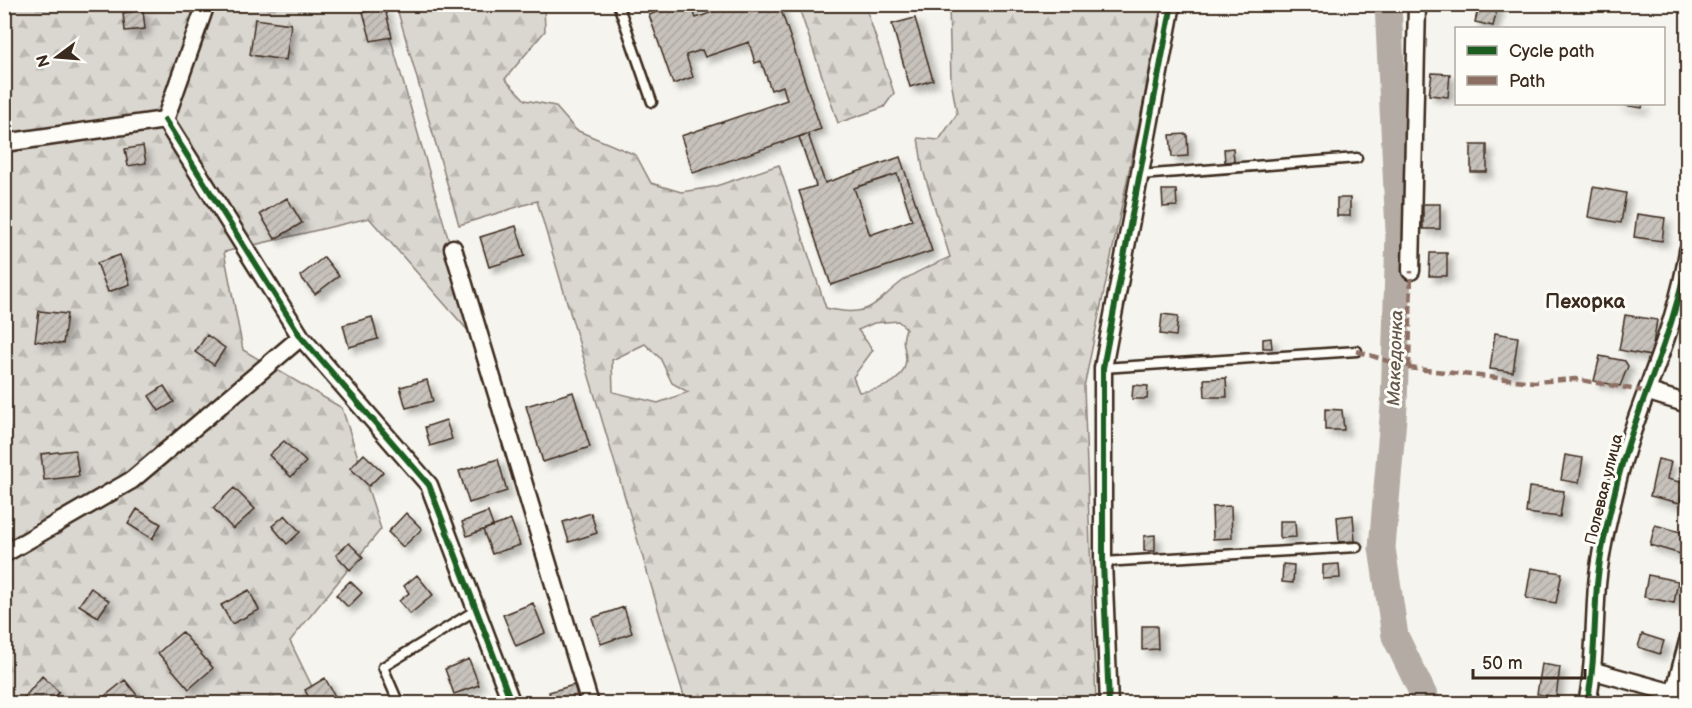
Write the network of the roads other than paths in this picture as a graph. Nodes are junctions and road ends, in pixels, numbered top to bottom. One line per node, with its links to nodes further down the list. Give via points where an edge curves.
1 (206, 4): 6 (street)
2 (618, 4): 5 (lane)
3 (1172, 4): 9 (street)
4 (1417, 4): 12 (street)
5 (652, 102)
6 (165, 120): 7 (street); 13 (street)
7 (4, 143)
8 (1357, 158): 9 (lane)
9 (1140, 175): 15 (street)
10 (453, 248): 27 (street)
11 (1688, 251): 16 (street, Полевая улица, via 1664,351)
12 (1411, 271)
13 (302, 337): 19 (street, via 132,480); 21 (street, via 429,485)
14 (1357, 351): 15 (lane)
15 (1103, 368): 20 (street)
16 (1648, 392): 17 (street); 23 (street, Полевая улица, via 1632,428 1601,547)
17 (1688, 404)
18 (1357, 547): 20 (lane)
19 (4, 554)
20 (1103, 562): 28 (street)
21 (476, 610): 25 (lane, via 383,667); 26 (street)
22 (1688, 641): 24 (street)
23 (1594, 671): 24 (street); 29 (street, Полевая улица)
24 (1681, 696)
25 (399, 704)
26 (512, 704)
27 (590, 704)
28 (1109, 704)
29 (1587, 704)

